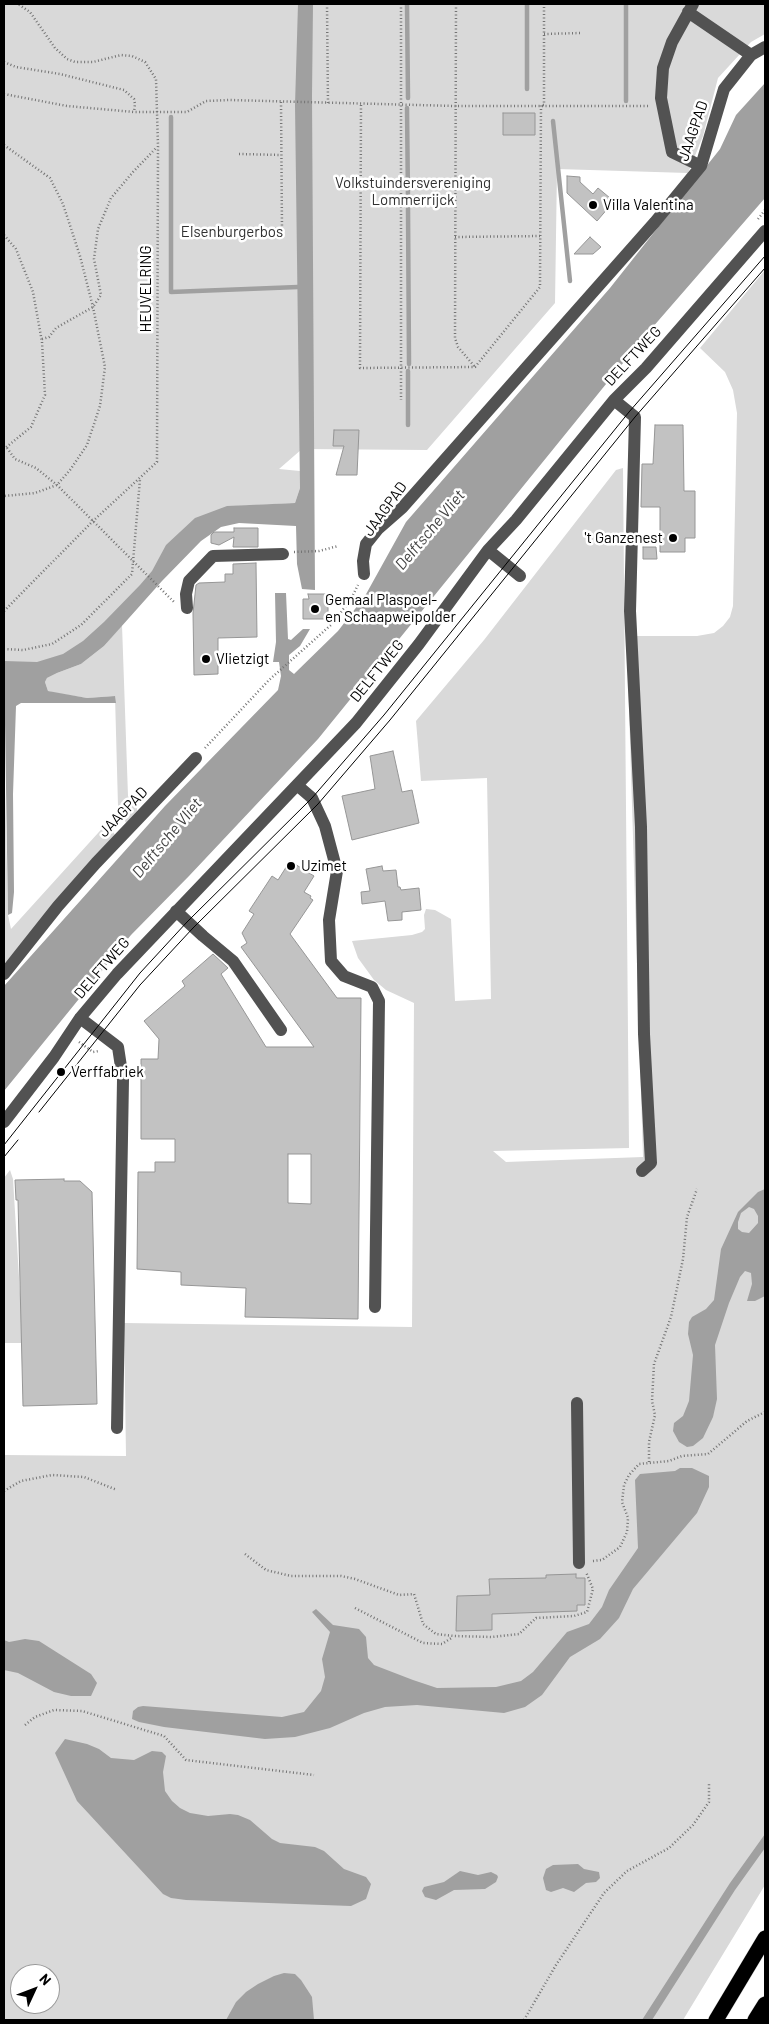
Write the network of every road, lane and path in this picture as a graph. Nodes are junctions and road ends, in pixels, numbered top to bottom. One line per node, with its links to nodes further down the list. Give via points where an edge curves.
1 (18, 4): 6 (path, HEUVELRING)
2 (327, 4): 16 (path)
3 (401, 4): 18 (path)
4 (456, 4): 20 (path)
5 (544, 4): 9 (path)
6 (25, 5): 21 (path, HEUVELRING, via 55,48 67,59 93,62 127,55 145,62 156,79)
7 (691, 8): 11 (street); 15 (street, via 672,42 663,68)
8 (582, 33): 9 (path)
9 (544, 34): 19 (path, via 544,105)
10 (765, 47): 11 (street, JAAGPAD)
11 (751, 55): 27 (street, JAAGPAD, via 724,89)
12 (4, 62): 22 (path, via 124,90 134,99)
13 (4, 94): 22 (path, via 67,106)
14 (281, 102): 16 (path); 21 (path, via 206,101 190,112); 26 (path)
15 (663, 103): 19 (path, via 650,106); 27 (street, via 672,152)
16 (328, 104): 17 (path)
17 (361, 104): 18 (path); 40 (path, via 360,368)
18 (401, 104): 20 (path); 29 (path)
19 (541, 105): 20 (path); 35 (path)
20 (455, 106): 28 (path)
21 (158, 111): 22 (path); 24 (path, HEUVELRING)
22 (134, 112)
23 (4, 145): 37 (path, via 50,178 63,204)
24 (158, 146): 37 (path, via 111,198 98,229 94,260 101,295); 44 (path, HEUVELRING, via 157,462)
25 (238, 154): 26 (path)
26 (281, 154): 32 (path, via 282,229)
27 (701, 166): 52 (street, JAAGPAD, via 656,222 402,508 378,529 366,544)
28 (454, 204): 29 (path); 36 (path)
29 (401, 205): 40 (path)
30 (765, 210): 31 (path)
31 (753, 225)
32 (240, 229)
33 (765, 231): 42 (street, DELFTWEG, via 646,368)
34 (4, 235): 38 (path, via 16,249 32,292)
35 (540, 236): 36 (path); 39 (path, via 540,286)
36 (455, 237): 39 (path, via 455,338 458,347)
37 (93, 306): 38 (path); 45 (path, via 105,367 100,406 88,445)
38 (42, 339): 43 (path, via 45,395 31,427)
39 (475, 367): 40 (path)
40 (400, 368): 41 (path)
41 (401, 400)
42 (614, 400): 49 (street, DELFTWEG); 66 (street, via 635,417 630,611 641,827 644,1034 651,1163)
43 (6, 449): 45 (path, via 15,459 36,468)
44 (140, 478): 47 (path, HEUVELRING); 51 (path)
45 (57, 485): 46 (path, via 35,493); 47 (path)
46 (4, 496)
47 (94, 520): 51 (path); 55 (path, HEUVELRING)
48 (338, 546): 50 (path)
49 (488, 550): 53 (street); 58 (street, DELFTWEG, via 356,723)
50 (288, 553): 54 (street, via 213,556 189,581)
51 (133, 562): 54 (path); 56 (path, via 132,574 81,625 60,640 23,650)
52 (364, 574): 57 (path, via 351,599 332,624 269,680)
53 (520, 576)
54 (182, 609)
55 (4, 611)
56 (4, 649)
57 (196, 758): 60 (street, JAAGPAD, via 96,863)
58 (297, 786): 59 (street, DELFTWEG); 68 (street, via 312,798 325,826 337,871 329,920 331,961 344,976 372,987 379,1001)
59 (176, 911): 61 (street, DELFTWEG); 62 (street, via 233,961)
60 (4, 974)
61 (80, 1018): 63 (street, DELFTWEG); 64 (street)
62 (280, 1030)
63 (69, 1034): 64 (path, via 93,1052); 65 (street, DELFTWEG)
64 (118, 1047): 71 (street, via 123,1080)
65 (4, 1122)
66 (642, 1172)
67 (697, 1189): 72 (path, via 687,1217 683,1259 671,1317 654,1364 654,1415)
68 (375, 1307)
69 (577, 1403): 76 (street)
70 (765, 1412): 72 (path, via 747,1421 708,1454)
71 (117, 1428)
72 (649, 1462): 76 (path, via 639,1464 624,1485 622,1502 628,1518 627,1532 620,1547 602,1560)
73 (117, 1490): 74 (path, via 84,1478 52,1475 21,1481)
74 (4, 1491)
75 (245, 1554): 78 (path, via 266,1570 291,1576 341,1576 399,1595 414,1594 424,1624 436,1634)
76 (579, 1563): 78 (path, via 589,1576 593,1589 587,1612 536,1618 519,1634)
77 (355, 1608): 78 (path, via 423,1643 442,1644)
78 (454, 1636)
79 (25, 1725): 80 (path, via 35,1717 54,1710 82,1710 164,1736 186,1760)
80 (314, 1775)
81 (709, 1783): 84 (path, via 709,1802 693,1825 669,1848 627,1872 604,1893)
82 (765, 1938): 85 (highway)
83 (765, 2004): 86 (highway)
84 (524, 2020)
85 (716, 2020)
86 (755, 2020)

